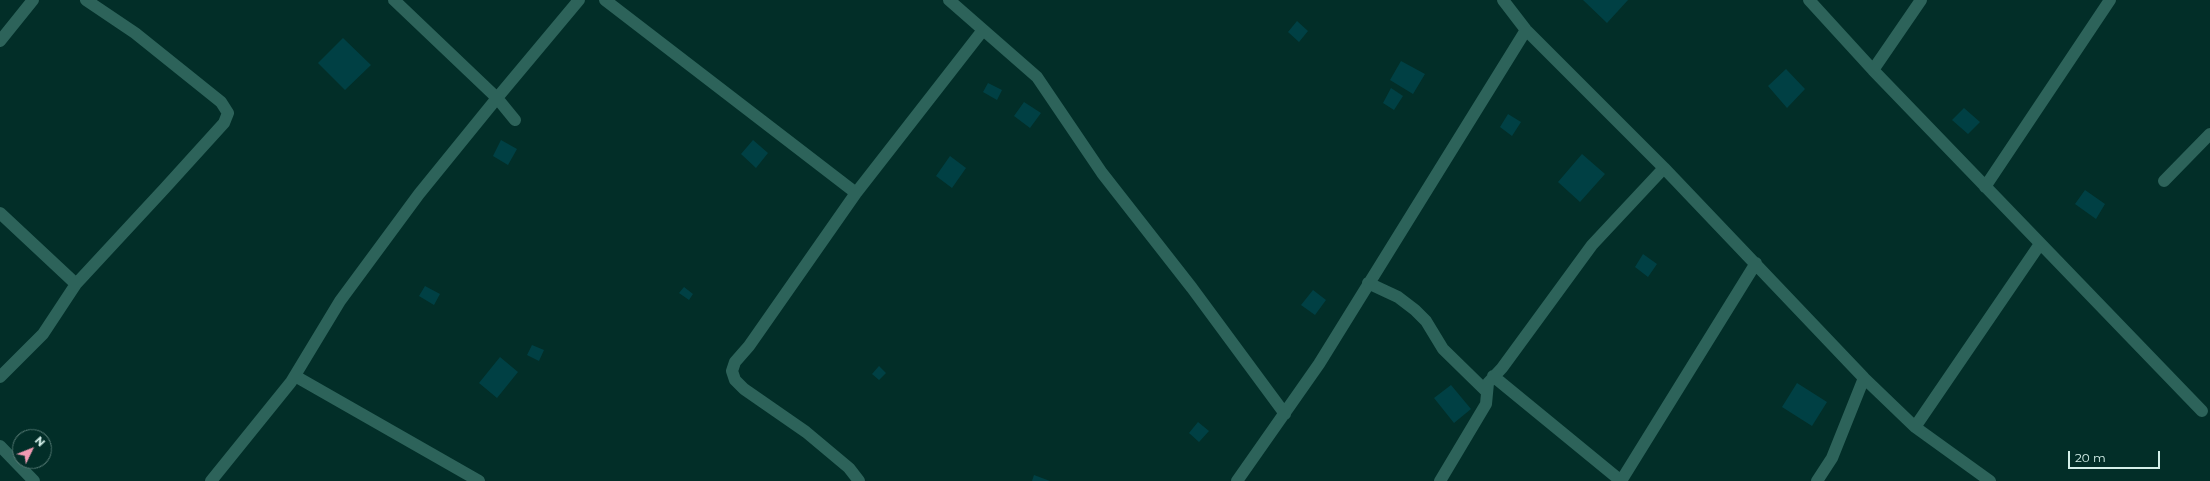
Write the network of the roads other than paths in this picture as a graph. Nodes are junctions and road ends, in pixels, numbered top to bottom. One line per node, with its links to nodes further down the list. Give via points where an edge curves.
1 (33, 0): 13 (street)
2 (86, 0): 26 (street, via 135,32 221,102 228,113 224,123)
3 (394, 0): 15 (street)
4 (579, 0): 15 (street)
5 (605, 0): 21 (street)
6 (949, 0): 11 (street)
7 (1503, 0): 12 (street)
8 (1809, 0): 14 (street)
9 (1921, 0): 14 (street)
10 (2110, 0): 20 (street)
11 (983, 30): 21 (street); 33 (street, via 1037,76 1102,173 1192,288)
12 (1526, 30): 18 (street); 25 (street)
13 (0, 41)
14 (1873, 70): 20 (street)
15 (497, 98): 16 (street); 27 (street, via 419,194 340,301)
16 (515, 120)
17 (2210, 134): 19 (street)
18 (1664, 168): 24 (street); 28 (street, via 1592,245 1502,368)
19 (2164, 181)
20 (1985, 187): 23 (street)
21 (856, 193): 39 (street, via 749,346 735,362 732,371 735,380 744,389 806,432 849,468)
22 (0, 213): 26 (street)
23 (2040, 244): 32 (street); 34 (street)
24 (1756, 262): 30 (street); 42 (street)
25 (1368, 283): 31 (street, via 1398,297 1415,310 1426,321 1443,350); 33 (street)
26 (76, 284): 29 (street, via 43,334)
27 (295, 376): 37 (street); 38 (street)
28 (1493, 376): 31 (street, via 1488,383); 42 (street)
29 (0, 377)
30 (1864, 378): 34 (street); 43 (street, via 1832,458)
31 (1487, 392): 41 (street, via 1486,404)
32 (2202, 411)
33 (1285, 414): 40 (street)
34 (1915, 427): 44 (street)
35 (0, 446): 36 (street)
36 (34, 481)
37 (211, 481)
38 (479, 481)
39 (859, 481)
40 (1237, 481)
41 (1440, 481)
42 (1621, 481)
43 (1817, 481)
44 (1990, 481)

